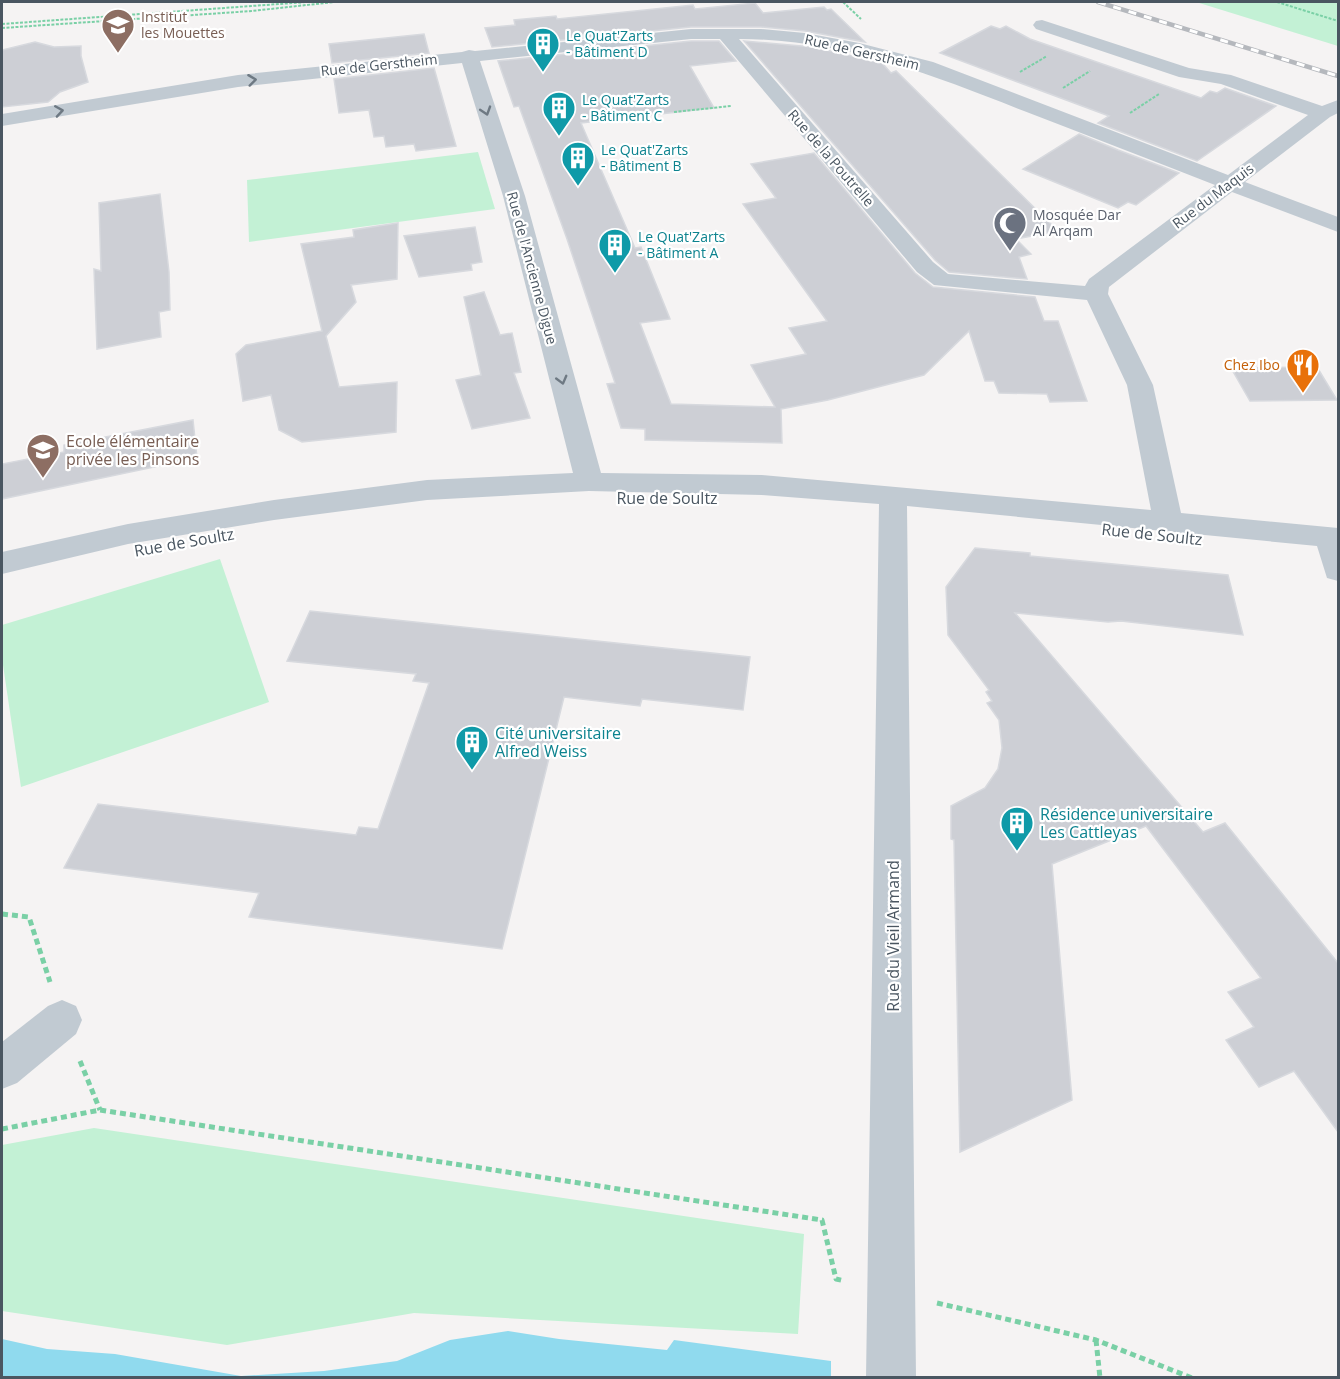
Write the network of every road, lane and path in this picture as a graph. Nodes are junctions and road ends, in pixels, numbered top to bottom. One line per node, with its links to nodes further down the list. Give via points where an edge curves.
1 (307, 2): 5 (path)
2 (334, 2): 7 (path)
3 (1277, 2): 4 (path)
4 (1338, 21)
5 (2, 24)
6 (1042, 25): 9 (street)
7 (2, 28)
8 (724, 33): 10 (street, Rue de Gerstheim); 12 (street, Rue de Gerstheim, via 805,38 859,48 926,66); 20 (street, Rue de la Poutrelle, via 925,267 942,280)
9 (1080, 38): 11 (street); 12 (path)
10 (469, 55): 16 (street, Rue de Gerstheim, one-way to 10, via 238,81); 21 (street, Rue de l'Ancienne Digue, one-way to 21, via 513,196)
11 (1195, 75): 14 (street, via 1224,79); 17 (path)
12 (988, 90): 17 (street, Rue de Gerstheim)
13 (730, 106): 15 (path)
14 (1331, 109): 18 (street, Rue du Maquis)
15 (674, 112)
16 (2, 120)
17 (1100, 134): 18 (street, Rue de Gerstheim)
18 (1229, 184): 19 (street, Rue de Gerstheim); 20 (street, Rue du Maquis, via 1097,284)
19 (1338, 225)
20 (1096, 294): 23 (street, via 1140,385)
21 (589, 482): 22 (street, Rue de Soultz, via 762,485); 25 (street, Rue de Soultz, via 427,490 274,510 128,534)
22 (893, 495): 23 (street, Rue de Soultz); 32 (street, Rue du Vieil Armand)
23 (1168, 520): 24 (street, Rue de Soultz)
24 (1334, 537): 26 (street)
25 (2, 564)
26 (1338, 570)
27 (2, 914): 28 (path, via 29,917)
28 (62, 1020): 29 (street); 30 (path)
29 (2, 1068)
30 (100, 1110): 31 (path); 32 (path, via 822,1220 836,1279)
31 (2, 1129)
32 (891, 1292): 33 (path); 34 (street, Rue du Vieil Armand)
33 (1096, 1340): 35 (path); 36 (path)
34 (891, 1371)
35 (1100, 1377)
36 (1192, 1377)

